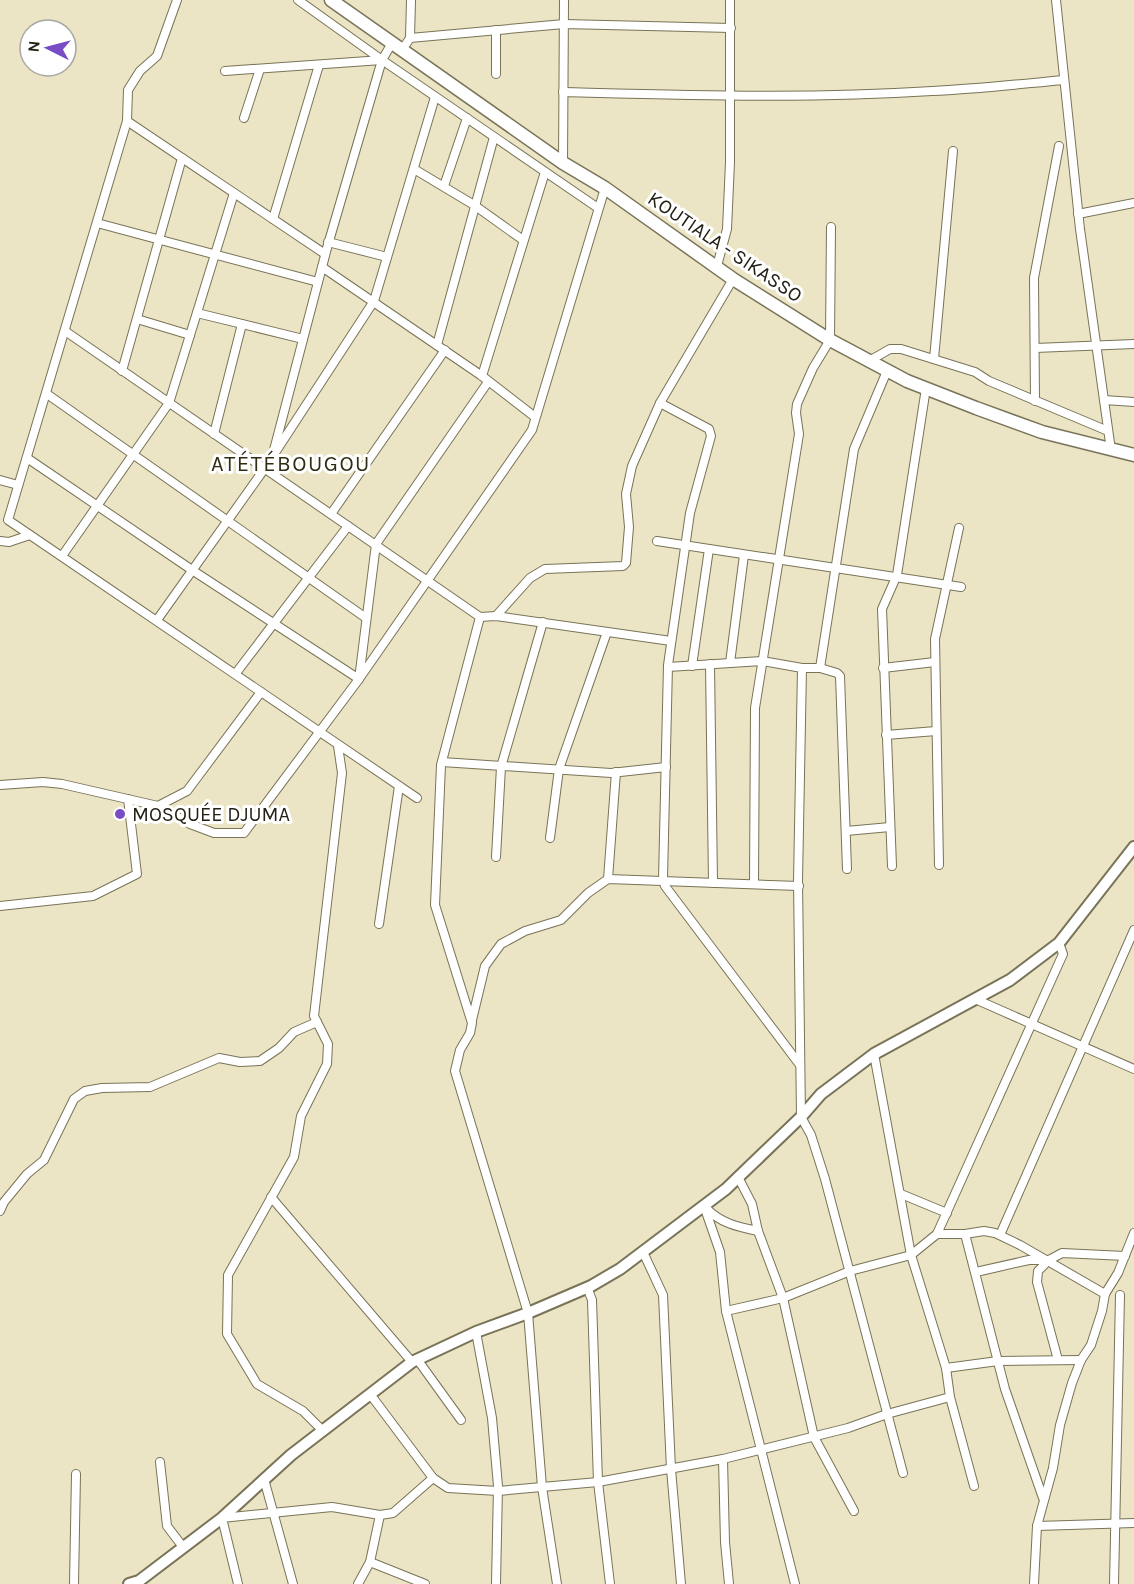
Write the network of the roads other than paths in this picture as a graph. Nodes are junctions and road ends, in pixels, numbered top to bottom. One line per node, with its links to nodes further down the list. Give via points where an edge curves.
1 (177, 0): 24 (street, via 157,56 140,71 128,90)
2 (298, 0): 13 (street)
3 (331, 0): 12 (main road, KOUTIALA - SIKASSO)
4 (411, 0): 11 (street)
5 (564, 0): 8 (street)
6 (730, 0): 9 (street)
7 (1056, 0): 18 (street)
8 (564, 24): 9 (street); 10 (street); 19 (street)
9 (731, 28): 20 (street)
10 (496, 30): 11 (street); 17 (street)
11 (410, 38): 12 (street)
12 (397, 46): 13 (street); 29 (main road, KOUTIALA - SIKASSO)
13 (382, 60): 14 (street); 21 (street); 44 (street)
14 (319, 64): 15 (street); 39 (street)
15 (260, 69): 16 (street); 22 (street)
16 (225, 71)
17 (496, 74)
18 (1064, 80): 20 (street, via 932,92); 38 (street)
19 (562, 92): 20 (street); 29 (street)
20 (730, 95): 48 (street, via 727,228)
21 (435, 97): 23 (street); 30 (street)
22 (244, 118)
23 (466, 118): 25 (street); 32 (street)
24 (128, 121): 28 (street); 40 (street)
25 (494, 137): 31 (street); 36 (street)
26 (1059, 146): 63 (street, via 1034,278)
27 (953, 151): 65 (street)
28 (182, 158): 34 (street); 42 (street)
29 (563, 163): 33 (main road, KOUTIALA - SIKASSO)
30 (414, 169): 32 (street); 47 (street)
31 (545, 172): 37 (street); 43 (street)
32 (444, 186): 36 (street)
33 (605, 188): 37 (street); 48 (main road, KOUTIALA - SIKASSO)
34 (234, 193): 39 (street); 45 (street)
35 (1134, 203): 38 (street)
36 (474, 205): 43 (street); 61 (street)
37 (598, 208): 77 (street)
38 (1078, 214): 62 (street)
39 (273, 219): 46 (street)
40 (97, 223): 42 (street); 56 (street)
41 (831, 227): 59 (street)
42 (159, 239): 45 (street); 54 (street)
43 (523, 240): 69 (street)
44 (328, 242): 46 (street); 47 (street)
45 (215, 254): 51 (street); 53 (street)
46 (325, 254): 49 (street)
47 (387, 257): 52 (street)
48 (717, 266): 50 (main road, KOUTIALA - SIKASSO)
49 (322, 267): 51 (street); 52 (street)
50 (733, 279): 59 (main road, KOUTIALA - SIKASSO); 74 (street)
51 (318, 282): 58 (street)
52 (374, 302): 61 (street); 83 (street)
53 (197, 313): 55 (street); 57 (street)
54 (137, 319): 57 (street); 67 (street)
55 (242, 324): 58 (street); 79 (street)
56 (65, 332): 67 (street); 71 (street)
57 (190, 335): 76 (street)
58 (303, 339): 83 (street)
59 (830, 340): 66 (main road, KOUTIALA - SIKASSO); 101 (street, via 797,404 799,434)
60 (1134, 344): 62 (street)
61 (437, 345): 64 (street)
62 (1096, 346): 63 (street); 72 (street)
63 (1035, 348): 73 (street)
64 (445, 350): 69 (street); 89 (street)
65 (934, 359): 66 (street, via 890,349); 73 (street, via 975,372)
66 (869, 361): 68 (main road, KOUTIALA - SIKASSO)
67 (122, 371): 76 (street)
68 (887, 371): 70 (main road, KOUTIALA - SIKASSO); 102 (street, via 854,450)
69 (485, 379): 77 (street); 96 (street)
70 (926, 388): 80 (main road, KOUTIALA - SIKASSO, via 1042,432); 105 (street)
71 (46, 394): 81 (street); 84 (street)
72 (1104, 400): 75 (street); 78 (street)
73 (1035, 401): 78 (street)
74 (660, 402): 97 (street, via 709,429 711,436); 109 (street, via 632,466 626,494 626,563 545,569 530,578)
75 (1134, 402)
76 (169, 403): 79 (street); 81 (street)
77 (535, 417): 106 (street, via 532,430)
78 (1108, 431): 80 (street)
79 (214, 434): 85 (street)
80 (1111, 450): 82 (main road, KOUTIALA - SIKASSO)
81 (133, 454): 88 (street); 90 (street)
82 (1134, 455)
83 (272, 457): 85 (street)
84 (27, 458): 87 (street); 88 (street)
85 (265, 468): 89 (street); 90 (street)
86 (0, 480): 87 (street)
87 (18, 485): 93 (street, via 8,520)
88 (97, 506): 100 (street); 103 (street)
89 (331, 514): 91 (street)
90 (227, 521): 103 (street); 104 (street)
91 (348, 526): 96 (street); 104 (street)
92 (959, 528): 107 (street)
93 (30, 535): 94 (street); 100 (street)
94 (0, 541)
95 (657, 542): 97 (street)
96 (375, 544): 106 (street); 111 (street)
97 (685, 546): 98 (street); 116 (street)
98 (709, 549): 99 (street); 121 (street)
99 (744, 555): 101 (street); 119 (street)
100 (62, 556): 112 (street)
101 (778, 560): 102 (street); 117 (street)
102 (835, 568): 105 (street); 124 (street)
103 (192, 570): 112 (street); 114 (street)
104 (308, 578): 111 (street); 114 (street)
105 (896, 578): 107 (street); 125 (street, via 882,609)
106 (426, 580): 110 (street); 127 (street)
107 (947, 585): 108 (street); 118 (street, via 935,639)
108 (961, 587)
109 (496, 616): 110 (street); 113 (street)
110 (480, 617): 133 (street)
111 (366, 618): 127 (street)
112 (157, 620): 126 (street)
113 (543, 622): 115 (street); 134 (street)
114 (274, 623): 126 (street); 127 (street)
115 (607, 632): 116 (street); 136 (street)
116 (671, 641): 122 (street)
117 (762, 661): 119 (street); 123 (street); 154 (street, via 755,708)
118 (935, 662): 125 (street); 129 (street)
119 (730, 663): 120 (street)
120 (710, 664): 121 (street); 153 (street)
121 (692, 666): 122 (street)
122 (668, 667): 135 (street)
123 (802, 668): 124 (street); 155 (street)
124 (820, 668): 144 (street, via 840,676)
125 (883, 668): 131 (street)
126 (236, 673): 128 (street)
127 (359, 679): 130 (street)
128 (261, 692): 130 (street); 142 (street, via 187,791)
129 (936, 731): 131 (street); 149 (street)
130 (318, 732): 132 (street); 142 (street, via 244,833 214,833)
131 (886, 735): 143 (street)
132 (338, 746): 139 (street); 161 (street, via 342,773)
133 (442, 762): 134 (street); 162 (street, via 435,905)
134 (502, 766): 136 (street); 147 (street)
135 (666, 767): 137 (street); 152 (street)
136 (559, 769): 137 (street); 145 (street)
137 (616, 772): 151 (street)
138 (0, 785): 141 (street, via 62,784)
139 (399, 786): 140 (street); 157 (street)
140 (417, 798)
141 (128, 799): 142 (street); 156 (street, via 136,874 93,896)
142 (158, 806)
143 (890, 827): 144 (street); 148 (street)
144 (846, 831): 150 (street)
145 (550, 838)
146 (1134, 847): 159 (street)
147 (496, 857)
148 (892, 866)
149 (939, 866)
150 (847, 869)
151 (608, 879): 152 (street); 162 (street, via 561,920 501,944 485,966)
152 (664, 881): 153 (street); 166 (street)
153 (713, 883): 154 (street)
154 (754, 884): 155 (street)
155 (798, 886): 166 (street)
156 (0, 906)
157 (379, 924)
158 (1134, 930): 164 (street)
159 (1059, 943): 160 (street, via 1010,980); 163 (street, via 1063,954)
160 (975, 999): 163 (street); 165 (street)
161 (316, 1022): 171 (street, via 328,1044 327,1064 301,1116 294,1157); 173 (street, via 294,1032 260,1061 219,1058 150,1087 85,1091 74,1099 44,1160 27,1174)
162 (472, 1023): 191 (street, via 455,1071)
163 (1032, 1024): 164 (street); 174 (street)
164 (1083, 1046): 167 (street); 179 (street)
165 (874, 1054): 168 (street, via 821,1094); 170 (street)
166 (800, 1065): 168 (street)
167 (1134, 1069)
168 (801, 1117): 169 (street); 184 (street, via 825,1179)
169 (738, 1177): 172 (street); 175 (street, via 752,1204)
170 (900, 1194): 174 (street); 181 (street)
171 (271, 1197): 195 (street); 202 (street, via 228,1275 227,1334 257,1384 303,1411)
172 (704, 1206): 175 (street, via 715,1218); 180 (street); 190 (street, via 720,1252)
173 (0, 1211)
174 (947, 1213): 177 (street)
175 (758, 1231): 189 (street)
176 (1134, 1233): 182 (street)
177 (937, 1234): 178 (street); 181 (street)
178 (965, 1234): 179 (street, via 984,1231); 185 (street)
179 (1000, 1235): 183 (street)
180 (643, 1252): 186 (street); 207 (street, via 663,1295)
181 (911, 1255): 184 (street); 197 (street)
182 (1125, 1256): 183 (street, via 1062,1253); 187 (street)
183 (1049, 1260): 185 (street, via 1029,1260); 187 (street); 193 (street, via 1038,1271 1037,1282)
184 (850, 1271): 189 (street); 200 (street)
185 (976, 1272): 196 (street)
186 (587, 1287): 191 (street); 212 (street, via 592,1300)
187 (1106, 1294): 194 (street, via 1091,1345)
188 (1120, 1295): 222 (street)
189 (783, 1298): 190 (street); 203 (street)
190 (726, 1311): 204 (street)
191 (528, 1313): 192 (street); 214 (street)
192 (476, 1332): 195 (street); 215 (street, via 492,1418)
193 (1058, 1360): 194 (street); 196 (street)
194 (1081, 1360): 216 (street, via 1060,1425)
195 (414, 1361): 198 (street); 201 (street)
196 (998, 1361): 197 (street); 216 (street)
197 (946, 1368): 199 (street)
198 (370, 1394): 202 (street); 210 (street)
199 (950, 1397): 200 (street); 213 (street)
200 (887, 1414): 203 (street); 208 (street)
201 (461, 1420)
202 (323, 1431): 211 (street)
203 (814, 1437): 204 (street); 217 (street)
204 (762, 1449): 205 (street); 237 (street)
205 (723, 1459): 207 (street); 236 (street)
206 (160, 1462): 224 (street, via 167,1526)
207 (671, 1469): 212 (street); 235 (street)
208 (903, 1473)
209 (76, 1474): 227 (street)
210 (433, 1478): 215 (street, via 448,1488); 219 (street, via 393,1512)
211 (264, 1479): 218 (street); 220 (street)
212 (598, 1482): 214 (street); 234 (street)
213 (974, 1486)
214 (542, 1487): 215 (street); 233 (street)
215 (498, 1491): 232 (street)
216 (1044, 1500): 223 (street)
217 (854, 1511)
218 (273, 1513): 219 (street, via 332,1507); 220 (street); 229 (street)
219 (380, 1515): 225 (street)
220 (222, 1518): 224 (street); 228 (street)
221 (1134, 1523): 222 (street)
222 (1115, 1524): 223 (street); 239 (street)
223 (1037, 1526): 238 (street)
224 (183, 1548): 226 (street)
225 (370, 1562): 230 (street); 231 (street)
226 (136, 1583)
227 (74, 1584)
228 (238, 1584)
229 (293, 1584)
230 (358, 1584)
231 (425, 1584)
232 (496, 1584)
233 (557, 1584)
234 (610, 1584)
235 (681, 1584)
236 (729, 1584)
237 (795, 1584)
238 (1034, 1584)
239 (1114, 1584)

